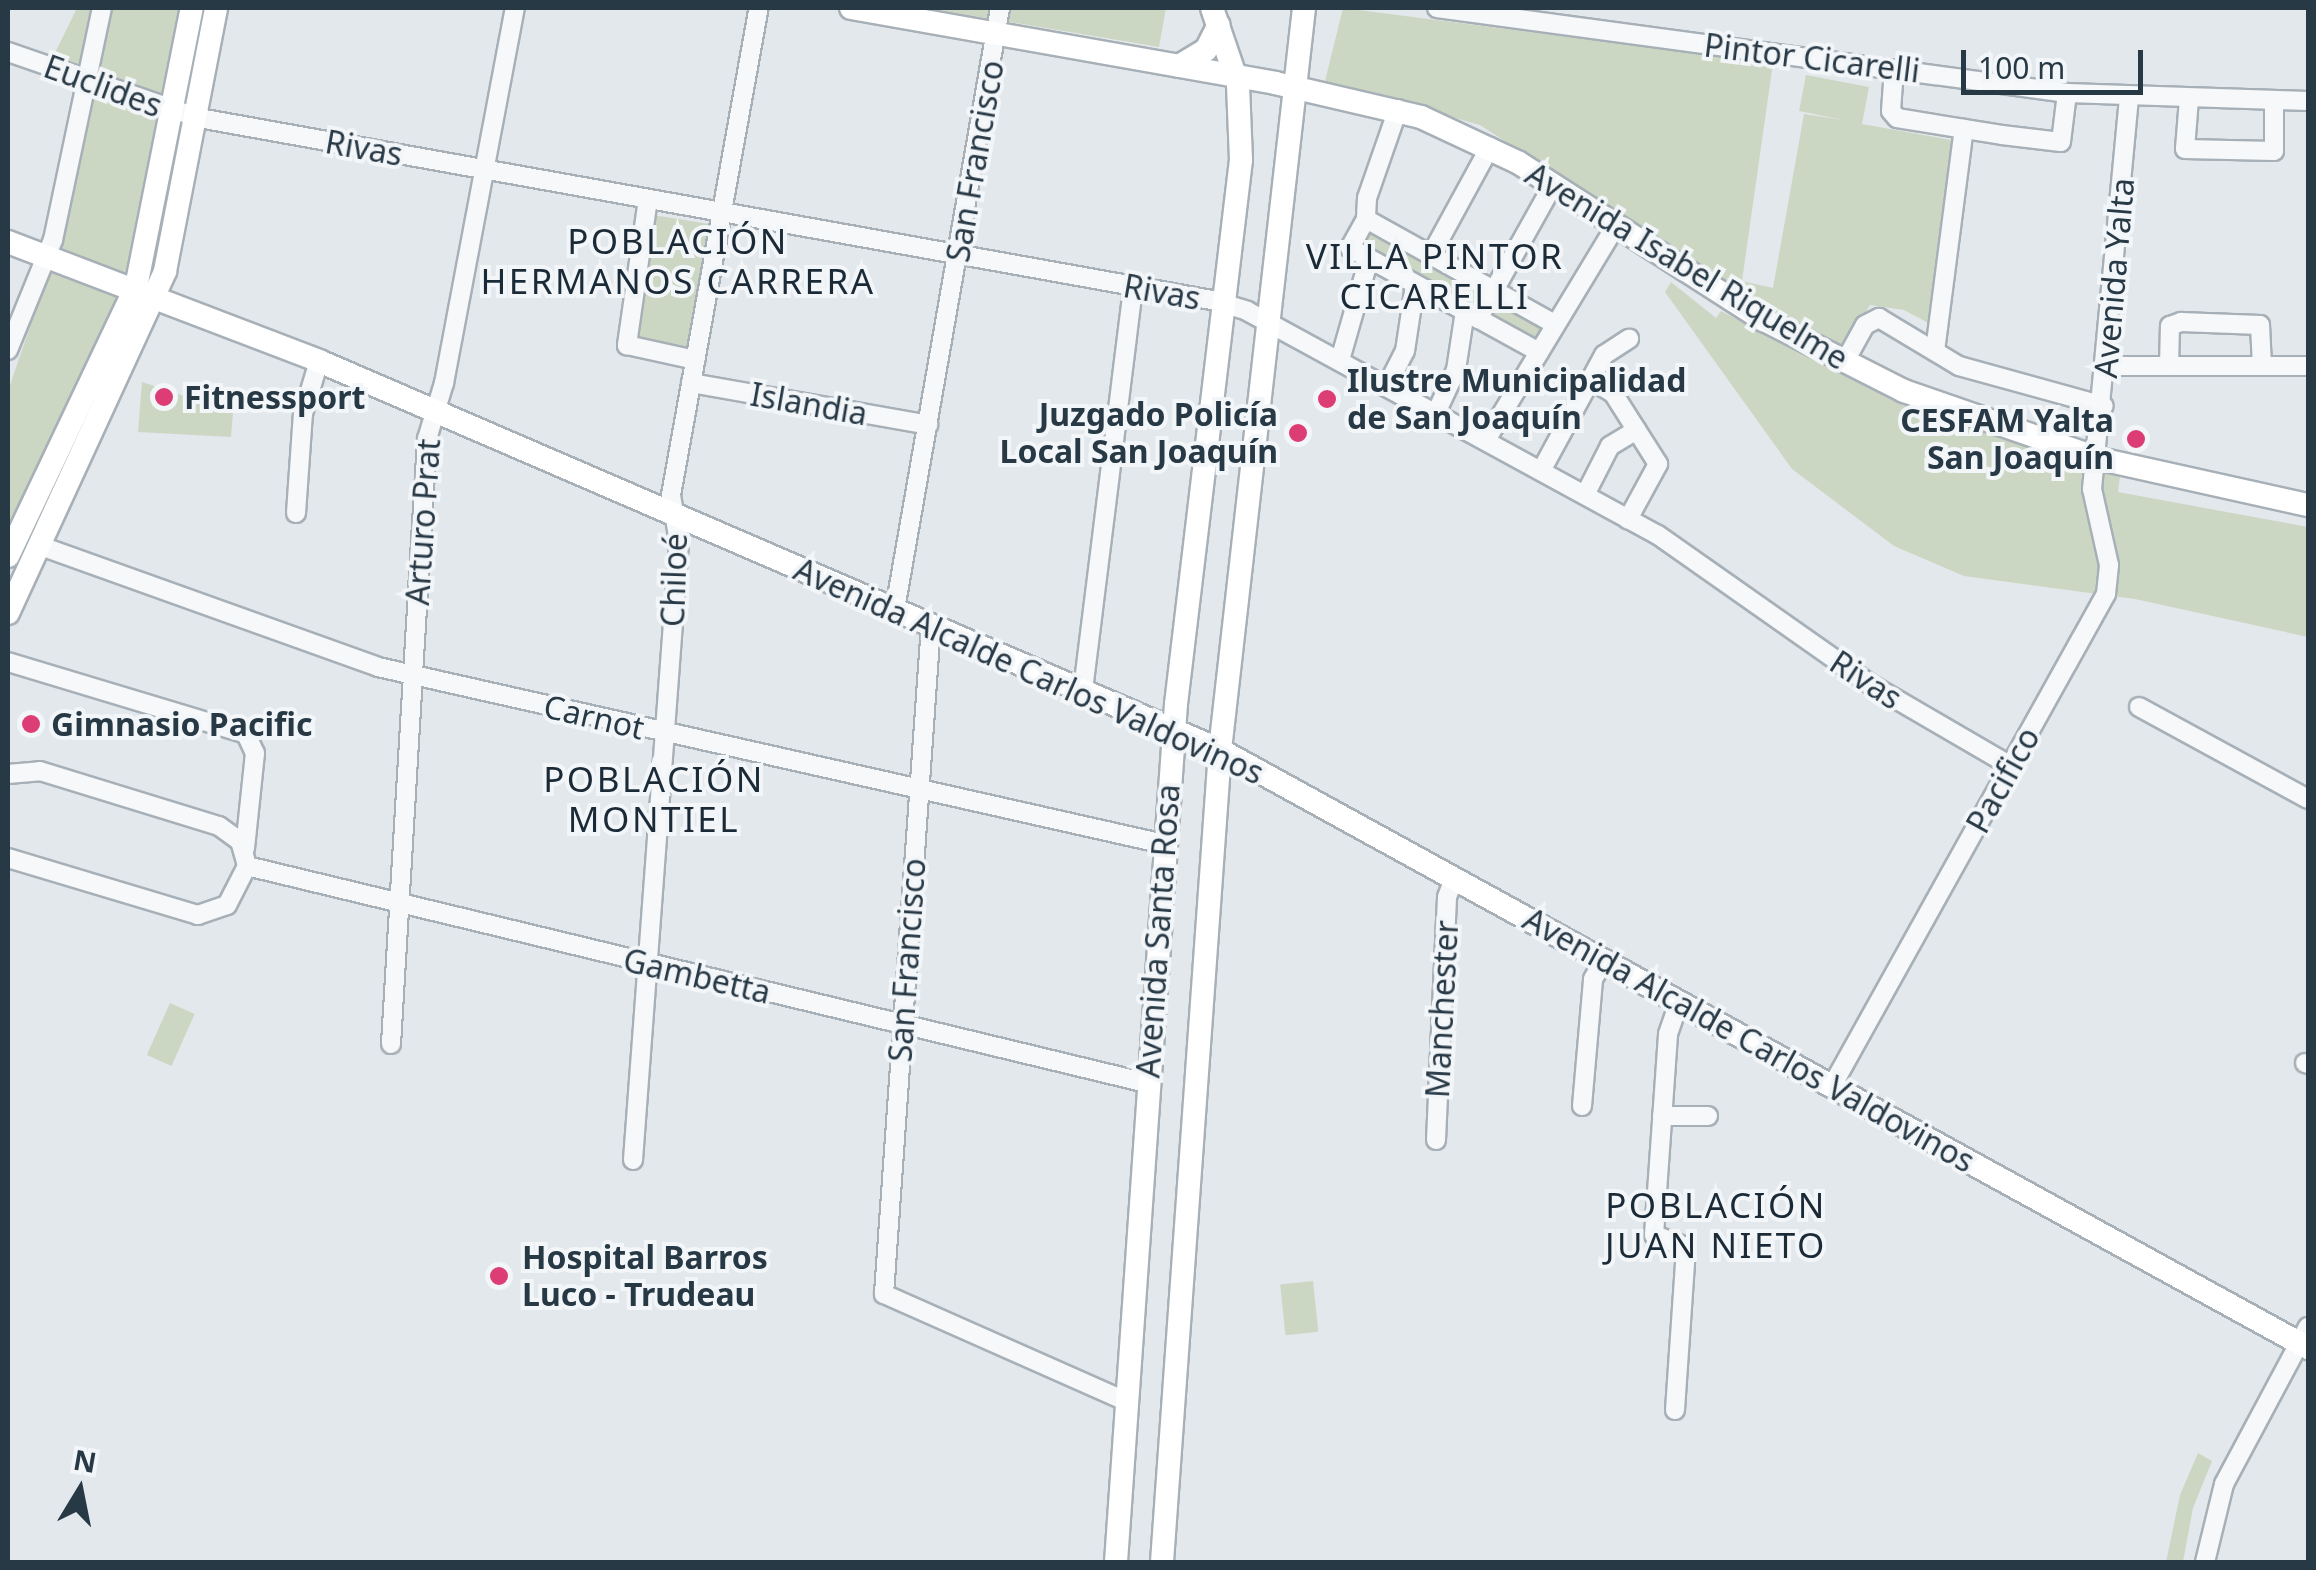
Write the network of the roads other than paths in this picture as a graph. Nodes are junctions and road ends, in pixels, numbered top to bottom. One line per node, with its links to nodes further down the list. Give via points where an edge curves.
1 (102, 8): 16 (street)
2 (192, 8): 25 (main road)
3 (216, 8): 27 (main road)
4 (514, 8): 30 (street, Arturo Prat)
5 (758, 8): 33 (street, Chiloé)
6 (852, 8): 11 (main road, Avenida Isabel Riquelme)
7 (1000, 8): 11 (street, San Francisco)
8 (1304, 8): 18 (main road, Avenida Santa Rosa)
9 (1437, 8): 14 (street, Pintor Cicarelli)
10 (1216, 16): 13 (main road, via 1206,50); 15 (main road, Avenida Santa Rosa)
11 (998, 33): 13 (main road, Avenida Isabel Riquelme); 37 (street, San Francisco)
12 (8, 52): 16 (street, Euclides)
13 (1179, 66): 15 (main road, Avenida Isabel Riquelme)
14 (1894, 69): 19 (street, Pintor Cicarelli); 28 (street, via 1890,111 1897,118)
15 (1237, 76): 17 (main road, Avenida Isabel Riquelme); 26 (main road, Avenida Santa Rosa)
16 (88, 81): 25 (street, Euclides); 36 (street)
17 (1274, 82): 18 (main road, Avenida Isabel Riquelme); 26 (main road, via 1256,90)
18 (1299, 88): 24 (main road, Avenida Isabel Riquelme); 46 (main road, Avenida Santa Rosa)
19 (2067, 92): 20 (street, Pintor Cicarelli); 28 (street, via 2062,142)
20 (2129, 97): 21 (street, Pintor Cicarelli); 56 (street, Avenida Yalta)
21 (2189, 99): 22 (street, Pintor Cicarelli); 22 (street, via 2185,148 2274,151)
22 (2274, 101): 23 (street, Pintor Cicarelli)
23 (2308, 101)
24 (1398, 109): 29 (main road, Avenida Isabel Riquelme); 34 (street, via 1367,198)
25 (174, 112): 27 (street, Euclides); 42 (main road)
26 (1241, 113): 44 (main road, Avenida Santa Rosa)
27 (199, 118): 30 (street, Rivas); 42 (main road, via 175,238)
28 (1964, 129): 50 (street)
29 (1490, 147): 31 (main road, Avenida Isabel Riquelme); 38 (street)
30 (484, 169): 32 (street, Rivas); 64 (street, Arturo Prat)
31 (1552, 184): 35 (main road, Avenida Isabel Riquelme); 43 (street)
32 (648, 198): 33 (street, Rivas); 52 (street, via 627,345)
33 (722, 212): 37 (street, Rivas); 52 (street, Chiloé)
34 (1366, 220): 38 (street); 39 (street, via 1350,248)
35 (1616, 225): 47 (street); 55 (main road, Avenida Isabel Riquelme)
36 (21, 249): 42 (main road, Avenida Alcalde Carlos Valdovinos); 49 (street)
37 (958, 255): 41 (street, Rivas); 66 (street, San Francisco)
38 (1431, 255): 43 (street)
39 (1369, 259): 40 (street); 53 (street)
40 (1415, 284): 45 (street); 62 (street, via 1405,351)
41 (1132, 287): 44 (street, Rivas); 83 (street)
42 (146, 290): 54 (main road, Avenida Alcalde Carlos Valdovinos); 76 (main road)
43 (1494, 290): 45 (street); 47 (street)
44 (1225, 304): 46 (street, Rivas); 85 (main road, Avenida Santa Rosa)
45 (1471, 315): 51 (street); 65 (street)
46 (1270, 321): 53 (street, Rivas); 87 (main road, Avenida Santa Rosa)
47 (1556, 324): 51 (street)
48 (1629, 338): 60 (street, via 1604,355)
49 (8, 350)
50 (1935, 350): 55 (street, via 1880,318 1865,325); 63 (street, via 1984,376)
51 (1538, 352): 68 (street)
52 (695, 360): 61 (street, Chiloé)
53 (1340, 360): 62 (street, Rivas)
54 (319, 361): 64 (main road, Avenida Alcalde Carlos Valdovinos); 73 (street, via 304,414)
55 (1844, 363): 69 (main road, Avenida Isabel Riquelme, via 1984,422)
56 (2106, 366): 57 (street); 63 (street, Avenida Yalta)
57 (2169, 366): 58 (street); 58 (street, via 2170,326 2198,322 2260,326)
58 (2262, 366): 59 (street)
59 (2308, 366)
60 (1590, 380): 67 (street, via 1612,393); 70 (street)
61 (691, 383): 66 (street, Islandia); 74 (street, Chiloé, via 671,495)
62 (1387, 386): 65 (street, Rivas)
63 (2104, 406): 69 (street, Avenida Yalta)
64 (434, 410): 74 (main road, Avenida Alcalde Carlos Valdovinos); 82 (street, Arturo Prat)
65 (1436, 413): 68 (street, Rivas)
66 (928, 425): 78 (street, San Francisco)
67 (1636, 430): 71 (street, via 1610,446); 75 (street, via 1658,464)
68 (1486, 440): 70 (street, Rivas)
69 (2100, 459): 72 (main road, Avenida Isabel Riquelme); 88 (street, Pacifico, via 2092,503 2109,565 2106,594)
70 (1541, 470): 71 (street, Rivas)
71 (1585, 495): 75 (street, Rivas)
72 (2308, 505)
73 (296, 513)
74 (674, 514): 78 (main road, Avenida Alcalde Carlos Valdovinos); 86 (street, Chiloé, via 680,535)
75 (1628, 518): 88 (street, Rivas, via 1870,684)
76 (21, 535): 77 (main road); 79 (main road); 82 (street, Carnot)
77 (8, 556)
78 (894, 609): 80 (main road, Avenida Alcalde Carlos Valdovinos)
79 (8, 613)
80 (931, 625): 83 (main road, Avenida Alcalde Carlos Valdovinos); 90 (street, San Francisco)
81 (8, 662): 93 (street, via 246,734 255,753)
82 (413, 676): 86 (street, Carnot); 96 (street, Arturo Prat)
83 (1082, 690): 85 (main road, Avenida Alcalde Carlos Valdovinos)
84 (2139, 707): 91 (street)
85 (1174, 730): 87 (main road, Avenida Alcalde Carlos Valdovinos); 92 (main road, Avenida Santa Rosa)
86 (664, 733): 90 (street, Carnot); 98 (street, Chiloé)
87 (1220, 750): 95 (main road, Avenida Alcalde Carlos Valdovinos); 113 (main road, Avenida Santa Rosa)
88 (2011, 766): 103 (street, Pacifico)
89 (8, 774): 93 (street, Gambetta, via 40,771 219,826)
90 (918, 790): 92 (street, Carnot); 100 (street, San Francisco)
91 (2308, 799)
92 (1164, 844): 102 (main road, Avenida Santa Rosa)
93 (246, 857): 94 (street, via 227,905 198,915); 96 (street, Gambetta)
94 (8, 858)
95 (1454, 879): 97 (main road, Avenida Alcalde Carlos Valdovinos); 107 (street, Manchester, via 1446,908)
96 (400, 905): 98 (street, Gambetta); 101 (street, Arturo Prat)
97 (1604, 961): 99 (main road, Avenida Alcalde Carlos Valdovinos); 104 (street, via 1592,980)
98 (648, 965): 100 (street, Gambetta); 108 (street, Chiloé)
99 (1679, 1002): 103 (main road, Avenida Alcalde Carlos Valdovinos); 105 (street, via 1670,1020)
100 (902, 1024): 102 (street, Gambetta); 110 (street, San Francisco, via 884,1294)
101 (392, 1044)
102 (1147, 1083): 110 (main road, Avenida Santa Rosa)
103 (1832, 1086): 109 (main road, Avenida Alcalde Carlos Valdovinos)
104 (1582, 1106)
105 (1662, 1116): 106 (street); 111 (street, via 1654,1235 1686,1247)
106 (1708, 1116)
107 (1436, 1140)
108 (634, 1160)
109 (2305, 1339): 114 (street, via 2218,1496)
110 (1125, 1400): 112 (main road, Avenida Santa Rosa)
111 (1675, 1410)
112 (1116, 1562)
113 (1162, 1562)
114 (2205, 1562)

